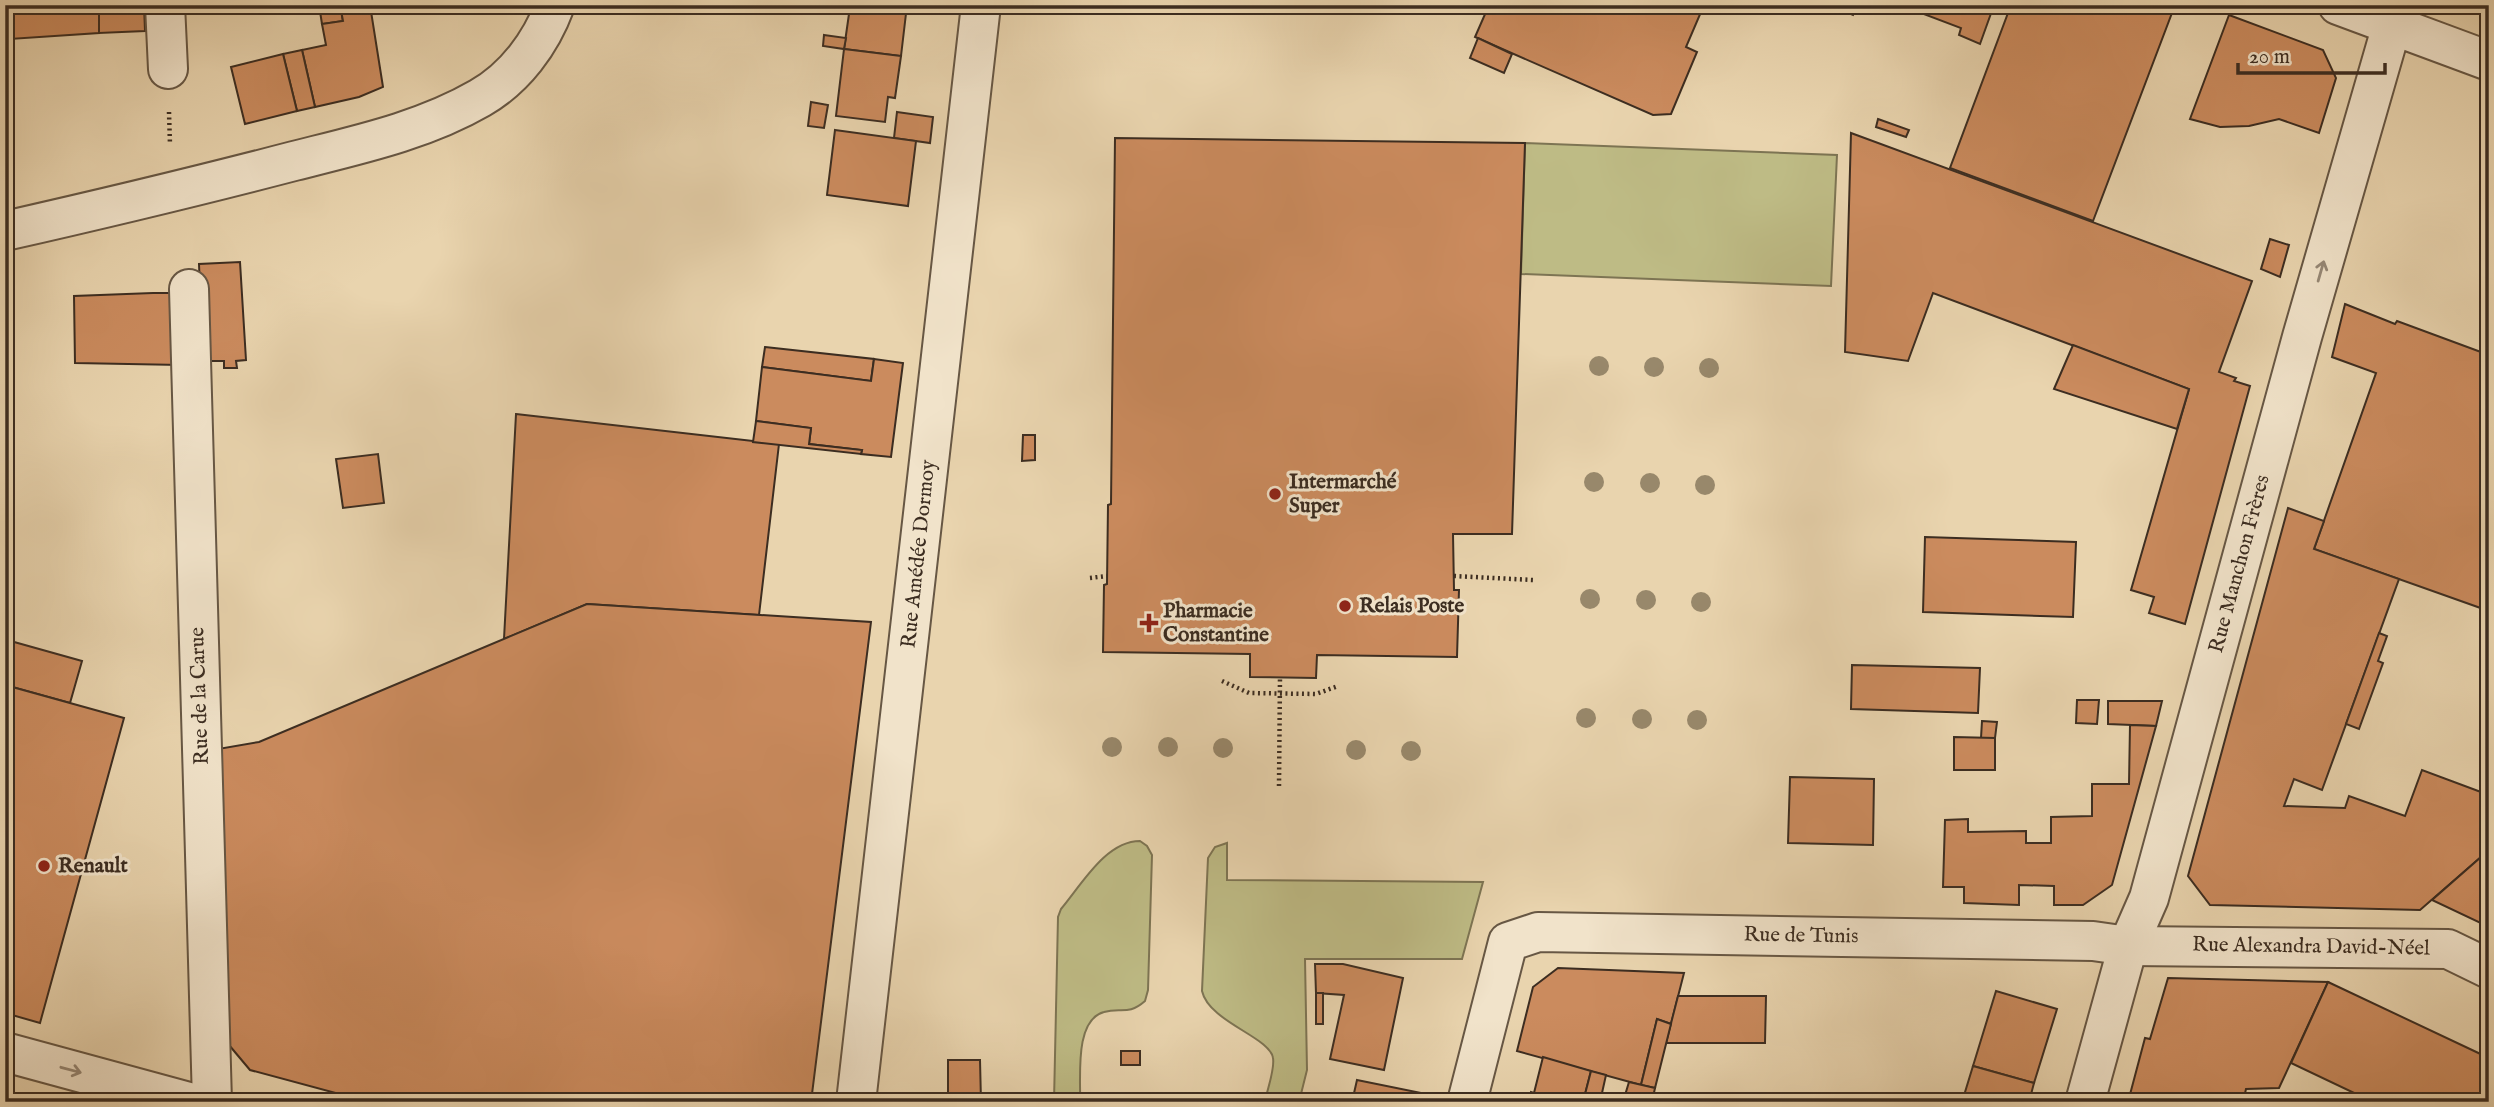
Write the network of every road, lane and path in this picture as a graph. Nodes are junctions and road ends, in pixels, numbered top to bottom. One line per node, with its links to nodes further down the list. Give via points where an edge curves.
1 (165, 5): 7 (street)
2 (555, 5): 10 (street, via 524,61 505,80 480,98 426,124 175,192)
3 (981, 5): 26 (street, Rue Amédée Dormoy)
4 (2338, 5): 5 (street)
5 (2392, 25): 6 (street); 21 (street, Rue Manchon Frères, one-way to 5, via 2149,898)
6 (2489, 61)
7 (168, 69)
8 (169, 112): 9 (path)
9 (170, 152)
10 (5, 231)
11 (189, 289): 25 (street, Rue de la Carue)
12 (1107, 576): 14 (path)
13 (1454, 576): 15 (path)
14 (1090, 578)
15 (1533, 580)
16 (1280, 677): 19 (path)
17 (1222, 681): 19 (path, via 1249,693)
18 (1338, 685): 19 (path, via 1316,694)
19 (1280, 693): 20 (path)
20 (1279, 786)
21 (2128, 946): 22 (street, Rue Alexandra David-Néel, via 2448,949); 27 (street, Rue de Tunis, via 2079,940 1538,932 1508,942); 28 (street, Rue Manchon Frères)
22 (2489, 969)
23 (5, 1052): 24 (street, one-way to 24)
24 (189, 1102)
25 (212, 1102)
26 (856, 1102)
27 (1466, 1102)
28 (2085, 1102)

